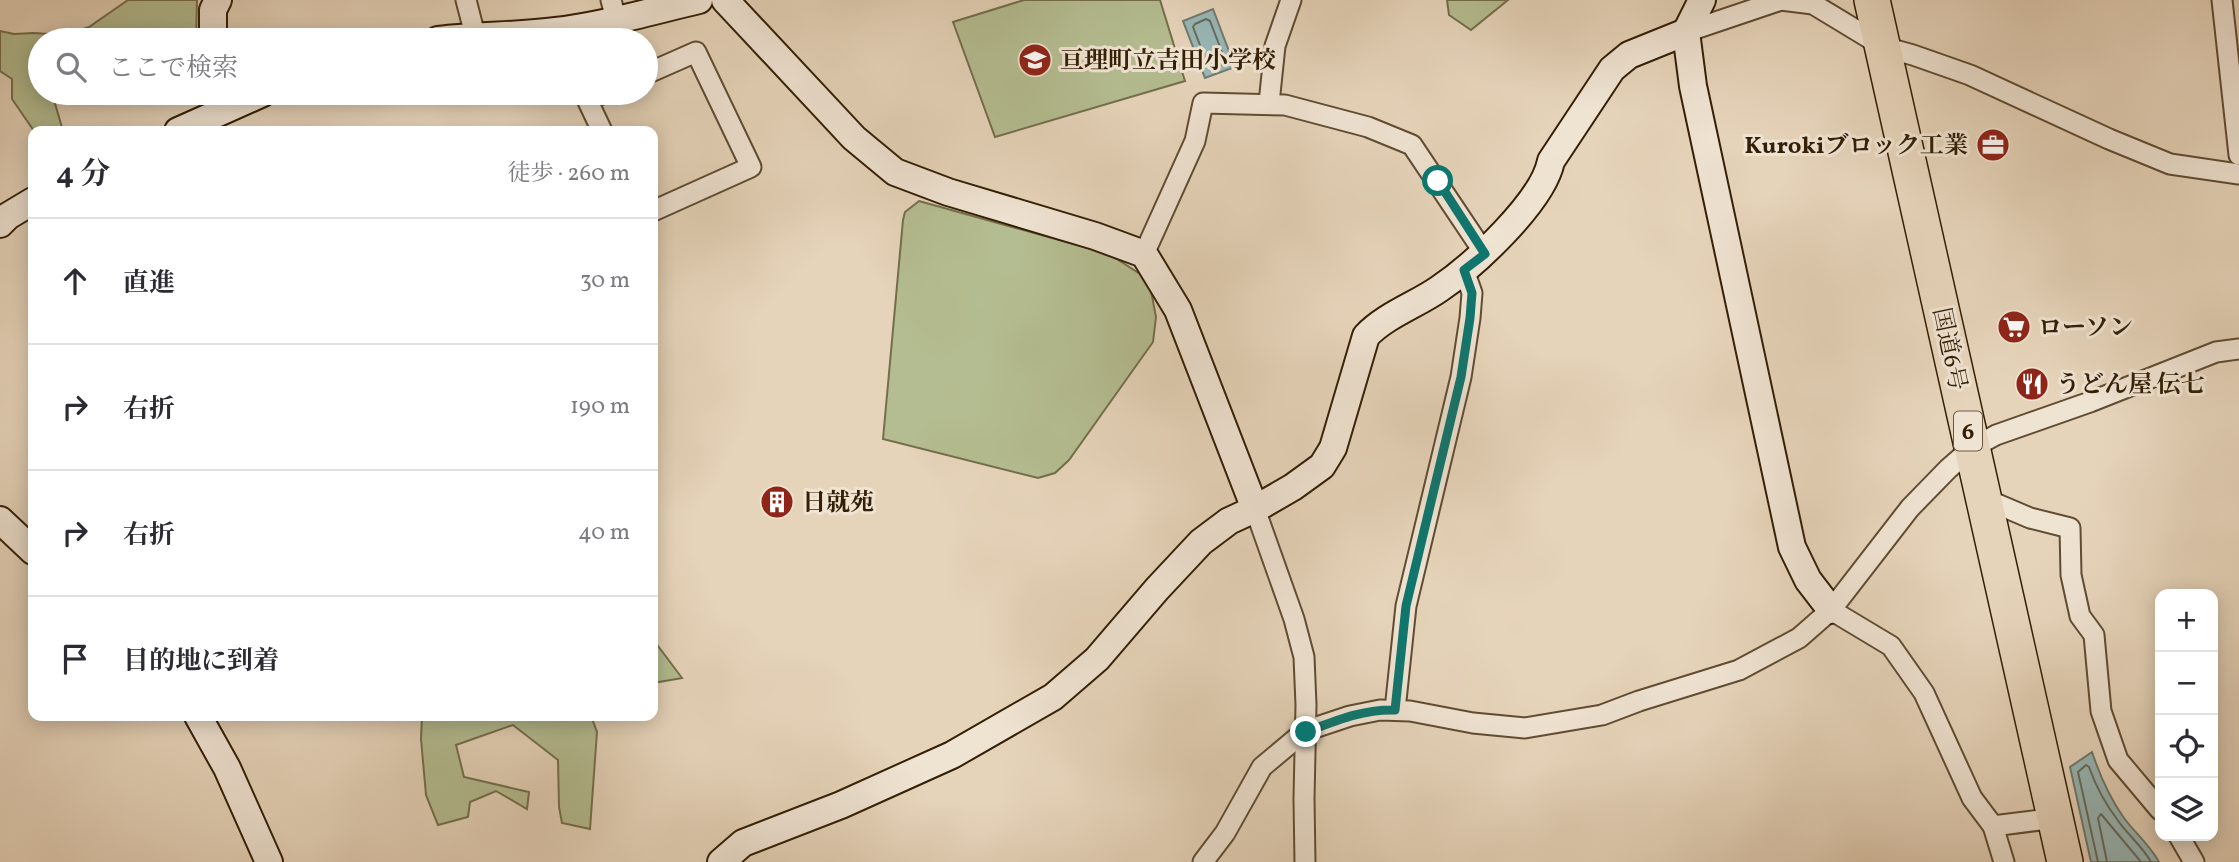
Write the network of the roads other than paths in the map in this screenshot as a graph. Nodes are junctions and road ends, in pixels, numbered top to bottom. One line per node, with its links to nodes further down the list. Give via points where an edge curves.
1 (218, 0): 11 (street)
2 (466, 0): 12 (street)
3 (699, 0): 10 (street)
4 (725, 0): 27 (street, via 855,138 895,172)
5 (1291, 0): 17 (street, via 1275,46)
6 (1702, 0): 14 (street)
7 (1786, 0): 14 (street); 15 (street, via 1813,4)
8 (1872, 0): 15 (highway, 国道6号 / 6)
9 (2222, 0): 22 (street)
10 (613, 10): 13 (street)
11 (213, 28)
12 (473, 28)
13 (575, 28)
14 (1686, 32): 28 (street, via 1629,55 1612,69 1551,161 1548,174); 36 (street, via 1693,86 1792,547 1808,580)
15 (1884, 47): 23 (street, via 1970,75 2170,164); 31 (highway, 国道6号 / 6)
16 (658, 69): 25 (street, via 695,52 751,167)
17 (1269, 103): 27 (street, via 1203,103 1195,141); 28 (street, via 1368,127 1412,145)
18 (224, 105): 20 (street)
19 (595, 105): 21 (street)
20 (187, 126)
21 (601, 126)
22 (2239, 155)
23 (2239, 174)
24 (28, 204): 26 (street)
25 (658, 209)
26 (0, 224)
27 (1144, 254): 33 (street, via 1178,310)
28 (1485, 254): 29 (street)
29 (1464, 270): 33 (street, via 1366,336 1334,448 1322,466); 37 (street, via 1472,293 1461,377 1406,606)
30 (2239, 349): 31 (street, via 2216,352)
31 (1972, 448): 32 (highway, 国道6号 / 6); 36 (street, via 1910,508)
32 (1983, 498): 40 (street, via 2030,518 2070,528 2071,575 2080,616 2094,635 2101,711 2118,760); 41 (highway, 国道6号 / 6)
33 (1255, 509): 39 (street, via 1304,657); 45 (street, via 1201,542 1097,659 1054,696 952,755 743,843)
34 (0, 520): 35 (street)
35 (28, 546)
36 (1831, 610): 37 (street, via 1799,638 1739,670 1602,715 1525,728); 42 (street, via 1891,646 1923,693 1972,798)
37 (1395, 710): 39 (street, via 1350,716)
38 (201, 721): 44 (street, via 228,768)
39 (1306, 732): 46 (street, via 1262,766 1225,833); 47 (street)
40 (2155, 804)
41 (2056, 818): 42 (street); 49 (highway, 国道6号 / 6)
42 (1993, 825): 48 (street)
43 (2182, 841): 50 (street)
44 (269, 862)
45 (721, 862)
46 (1203, 862)
47 (1305, 862)
48 (2004, 862)
49 (2065, 862)
50 (2194, 862)

